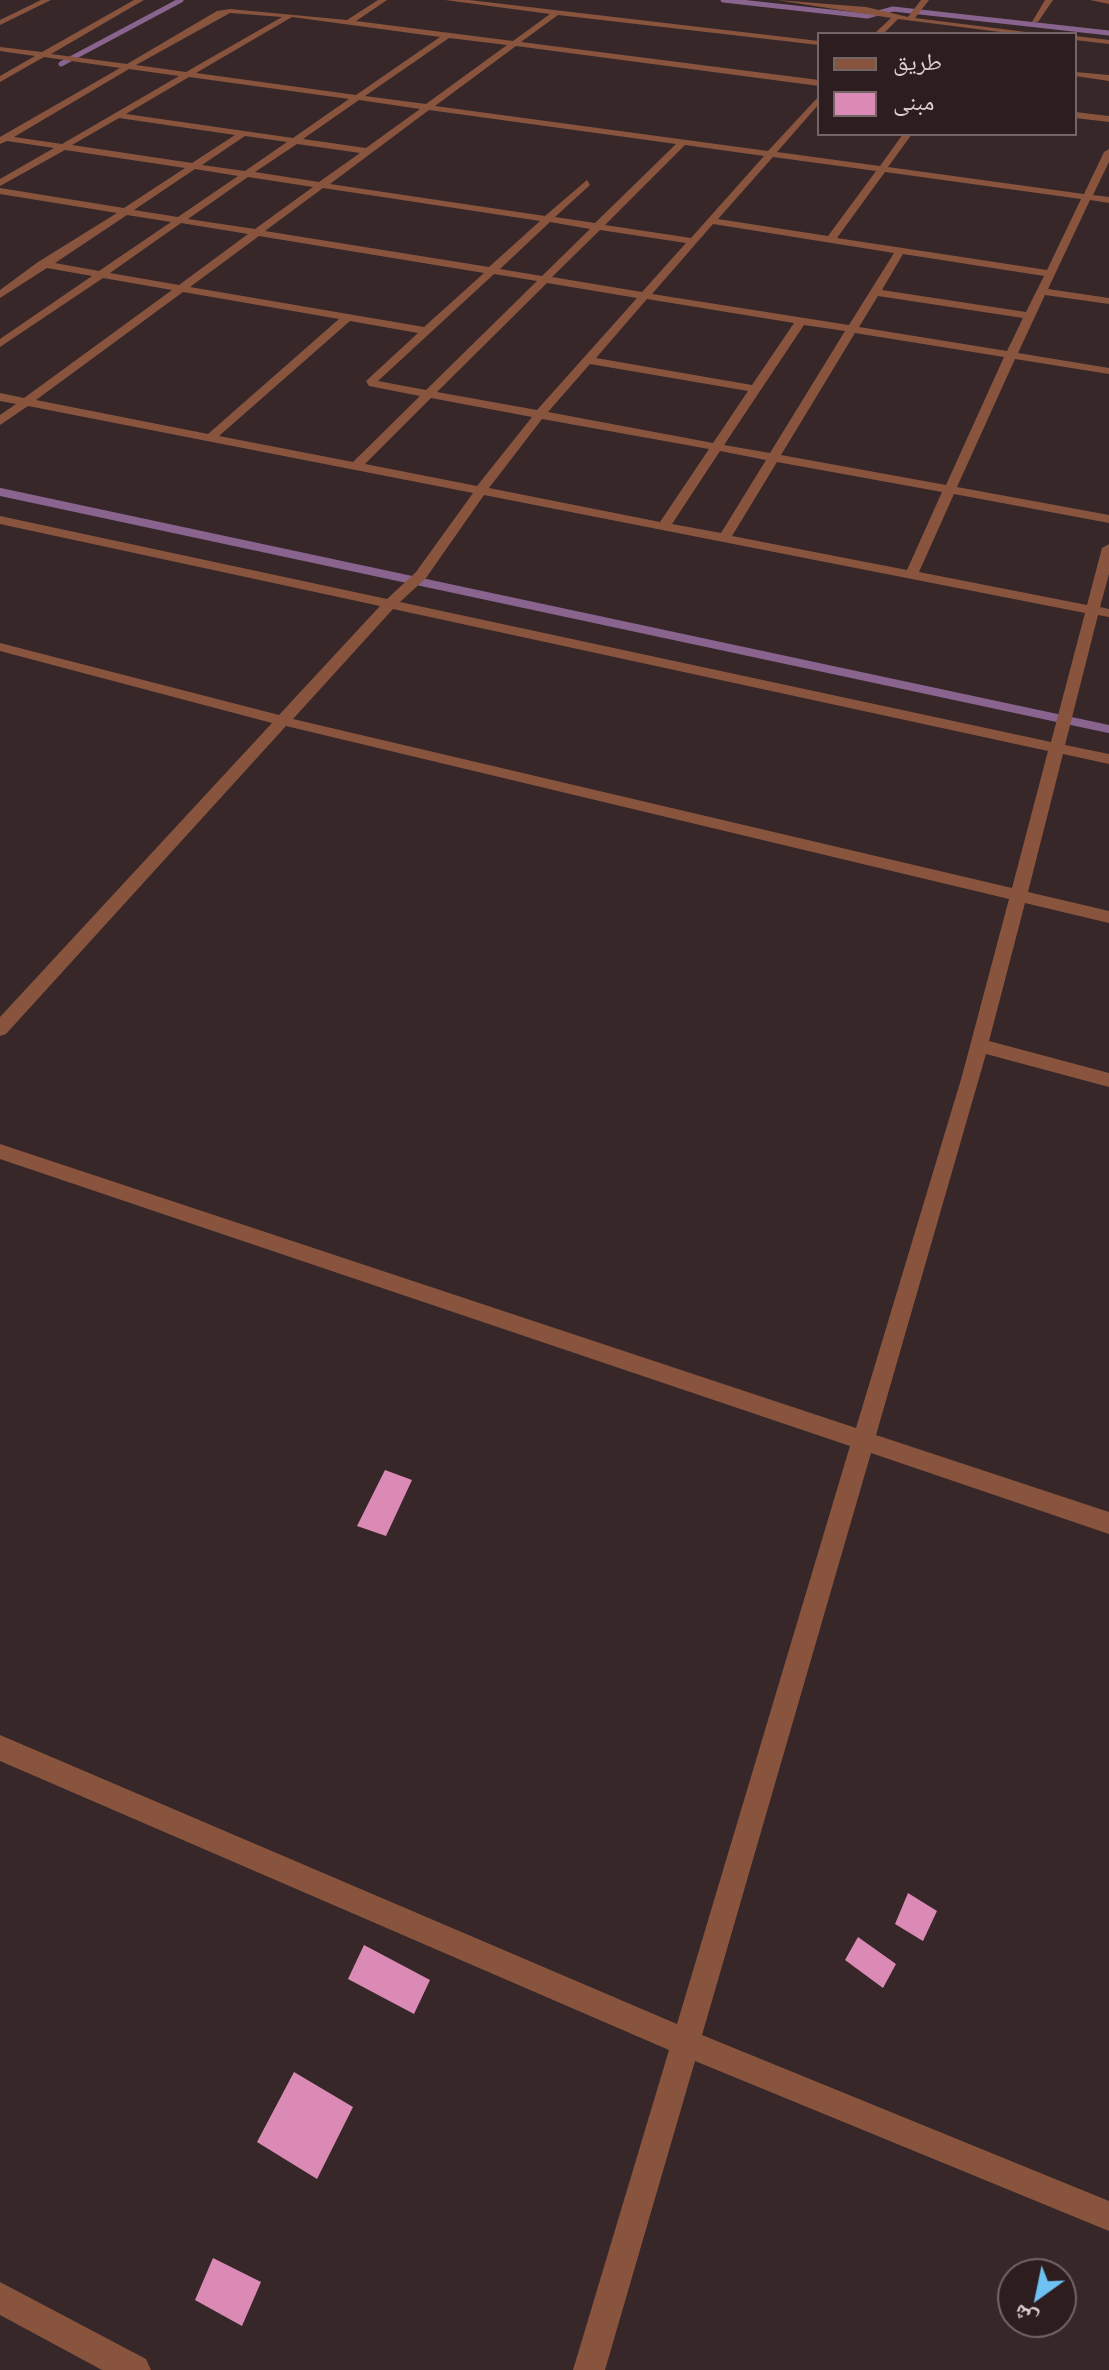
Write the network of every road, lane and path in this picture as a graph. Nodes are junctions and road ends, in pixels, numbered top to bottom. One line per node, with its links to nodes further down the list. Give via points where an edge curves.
1 (47, 0): 15 (street)
2 (140, 0): 26 (street)
3 (383, 0): 16 (street)
4 (449, 0): 10 (street)
5 (781, 0): 12 (street)
6 (925, 0): 13 (street)
7 (1049, 0): 14 (street)
8 (1094, 0): 9 (street)
9 (1109, 2)
10 (556, 13): 23 (street); 24 (street)
11 (291, 15): 16 (street); 27 (street, via 220,13); 28 (street)
12 (896, 17): 13 (street); 18 (street)
13 (910, 20): 17 (street)
14 (1035, 20)
15 (0, 23)
16 (348, 23): 20 (street)
17 (974, 31): 19 (street)
18 (880, 32)
19 (995, 32)
20 (448, 35): 23 (street); 33 (street)
21 (1077, 38): 22 (street)
22 (1109, 42)
23 (514, 43): 32 (street); 35 (street)
24 (817, 43)
25 (0, 49): 26 (street)
26 (46, 54): 27 (street); 31 (street)
27 (131, 65): 28 (street); 41 (street)
28 (193, 73): 33 (street); 36 (street)
29 (1077, 74): 30 (street)
30 (1109, 78)
31 (0, 79)
32 (817, 83)
33 (359, 96): 35 (street); 42 (street)
34 (817, 101): 47 (street)
35 (429, 106): 43 (street); 45 (street)
36 (118, 115): 39 (street); 44 (street)
37 (1077, 115): 38 (street)
38 (1109, 119)
39 (243, 133): 42 (street); 48 (street)
40 (907, 136): 49 (street)
41 (3, 140): 44 (street)
42 (295, 141): 45 (street); 50 (street)
43 (684, 141): 47 (street); 61 (street)
44 (62, 146): 48 (street); 51 (street)
45 (367, 151): 53 (street)
46 (1109, 152): 55 (street)
47 (770, 153): 49 (street); 60 (street)
48 (193, 166): 50 (street); 57 (street)
49 (883, 169): 55 (street); 63 (street)
50 (247, 174): 53 (street); 59 (street)
51 (0, 183)
52 (587, 183): 58 (street)
53 (321, 185): 58 (street); 62 (street)
54 (0, 191): 57 (street)
55 (1089, 197): 56 (street); 68 (street)
56 (1109, 200)
57 (124, 211): 59 (street); 66 (street)
58 (548, 219): 61 (street); 67 (street)
59 (179, 220): 62 (street); 69 (street)
60 (710, 221): 63 (street); 64 (street)
61 (597, 227): 64 (street); 70 (street)
62 (256, 233): 67 (street); 71 (street)
63 (830, 240): 65 (street)
64 (693, 241): 75 (street)
65 (900, 251): 68 (street); 73 (street)
66 (42, 264): 69 (street); 74 (street)
67 (492, 271): 70 (street); 81 (street)
68 (1051, 274): 72 (street)
69 (100, 275): 71 (street); 82 (street)
70 (543, 279): 75 (street); 87 (street)
71 (180, 289): 78 (street); 89 (street)
72 (1043, 291): 76 (street); 77 (street)
73 (875, 292): 77 (street); 80 (street)
74 (0, 295)
75 (644, 296): 79 (street); 84 (street)
76 (1109, 301)
77 (1030, 316): 83 (street)
78 (347, 318): 81 (street); 92 (street)
79 (800, 322): 80 (street); 86 (street)
80 (852, 330): 83 (street); 94 (street)
81 (426, 331): 87 (street, via 372,381)
82 (0, 344)
83 (1011, 355): 85 (street); 97 (street)
84 (588, 360): 86 (street); 90 (street)
85 (1109, 371)
86 (755, 389): 93 (street)
87 (427, 395): 90 (street); 95 (street)
88 (0, 397): 89 (street)
89 (25, 402): 91 (street); 92 (street)
90 (539, 415): 93 (street); 96 (street)
91 (0, 421)
92 (210, 438): 95 (street)
93 (716, 448): 94 (street); 100 (street)
94 (773, 458): 97 (street); 101 (street)
95 (356, 466): 96 (street)
96 (481, 490): 100 (street); 104 (street, via 421,575)
97 (950, 490): 98 (street); 103 (street)
98 (1109, 519)
99 (0, 520): 104 (street)
100 (665, 524): 101 (street)
101 (725, 537): 103 (street)
102 (1109, 548): 105 (street)
103 (912, 573): 105 (street)
104 (389, 605): 107 (street); 108 (street)
105 (1101, 611): 108 (street)
106 (0, 647): 107 (street)
107 (283, 721): 110 (street); 112 (street)
108 (1057, 748): 109 (street); 110 (street)
109 (1109, 759)
110 (1017, 895): 111 (street); 113 (street)
111 (1109, 917)
112 (0, 1029)
113 (979, 1045): 114 (street); 116 (street)
114 (1109, 1080)
115 (0, 1151): 116 (street)
116 (863, 1441): 117 (street); 119 (street)
117 (1109, 1523)
118 (0, 1748): 119 (street)
119 (685, 2042): 120 (street); 123 (street)
120 (1109, 2216)
121 (0, 2298): 122 (street)
122 (135, 2370)
123 (589, 2370)

